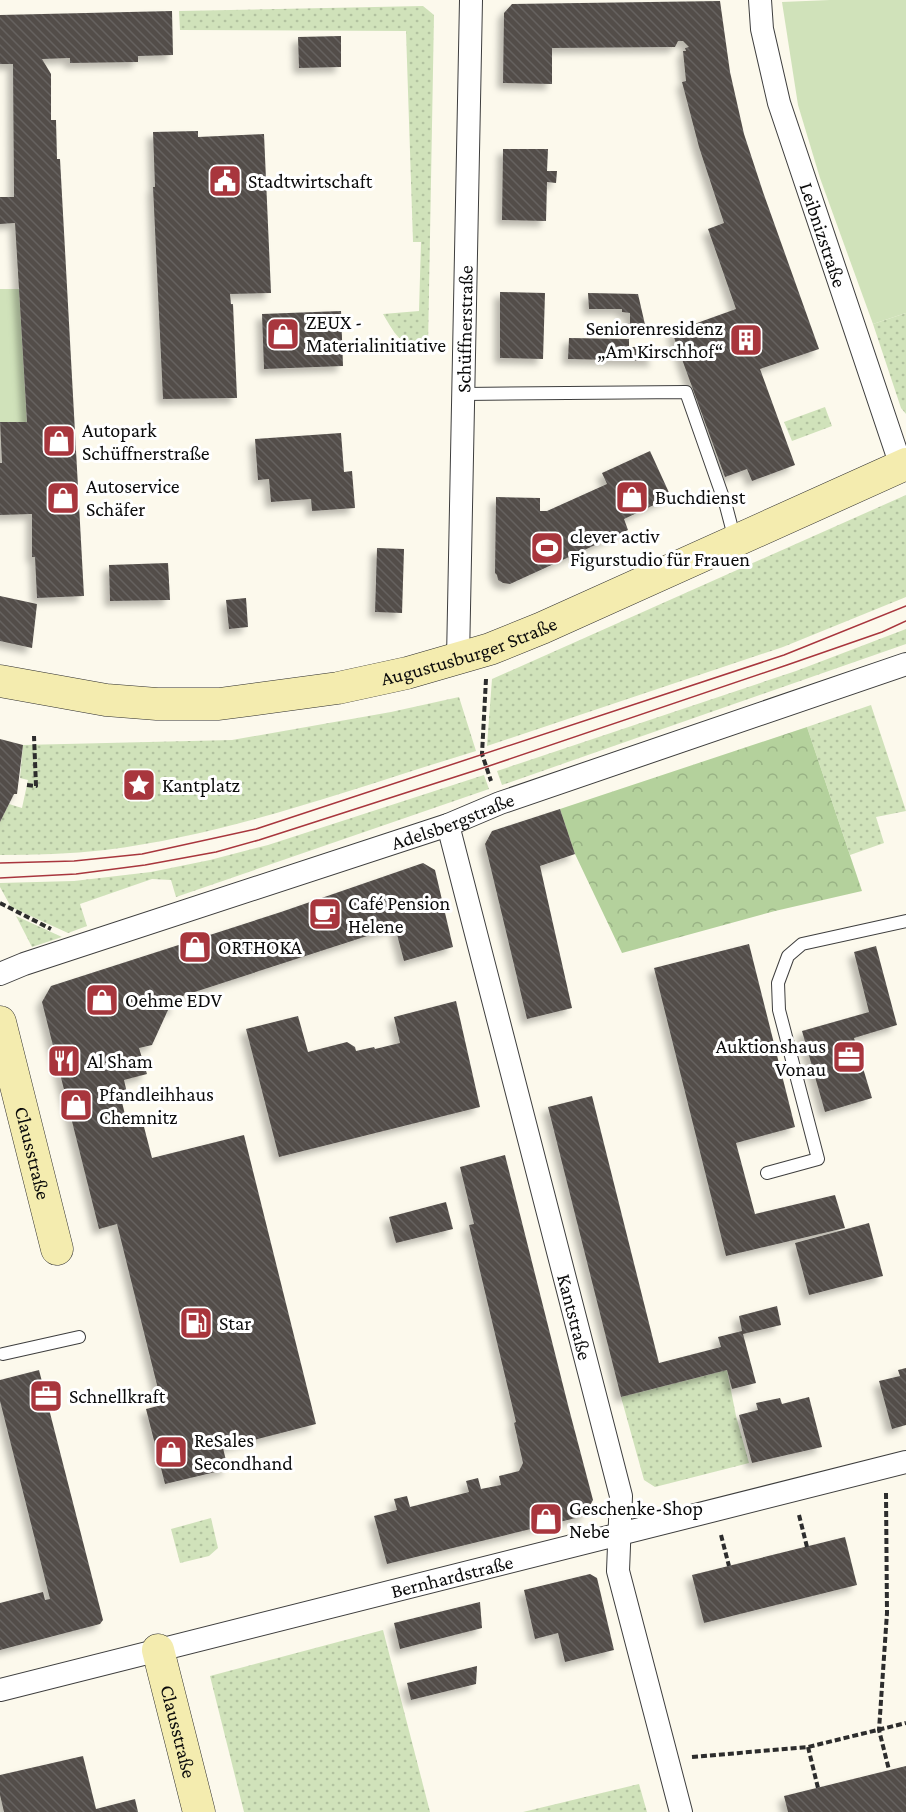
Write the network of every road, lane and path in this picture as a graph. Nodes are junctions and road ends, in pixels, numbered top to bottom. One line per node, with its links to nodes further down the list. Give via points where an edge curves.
1 (471, 0): 3 (street, Schüffnerstraße)
2 (760, 0): 4 (street, Leibnizstraße, via 762,29 779,103)
3 (464, 394): 5 (lane, via 686,392); 7 (street, Schüffnerstraße)
4 (904, 465): 5 (main road, Augustusburger Straße)
5 (735, 541): 6 (main road, Augustusburger Straße)
6 (490, 649): 7 (main road, Augustusburger Straße); 12 (path, via 483,754)
7 (458, 659): 9 (main road, Augustusburger Straße, via 338,688 219,704 106,700)
8 (906, 664): 12 (street, Adelsbergstraße)
9 (0, 681)
10 (34, 736): 11 (path, via 36,786)
11 (27, 785)
12 (500, 803): 13 (street, Adelsbergstraße)
13 (448, 825): 16 (street, Adelsbergstraße); 26 (street, Kantstraße, via 621,1496)
14 (0, 903): 16 (path)
15 (906, 921): 19 (lane, via 801,944 788,956 778,982 779,1010 818,1159)
16 (84, 945): 17 (street, Adelsbergstraße)
17 (0, 974)
18 (0, 1022): 20 (main road, Clausstraße)
19 (767, 1173)
20 (57, 1249)
21 (79, 1337): 22 (lane)
22 (3, 1354)
23 (896, 1465): 24 (street, Bernhardstraße); 32 (path)
24 (792, 1491): 25 (street, Bernhardstraße); 27 (path)
25 (715, 1510): 26 (street, Bernhardstraße); 28 (path)
26 (620, 1534): 29 (street, Bernhardstraße); 34 (street, Kantstraße, via 618,1571)
27 (807, 1547)
28 (729, 1566)
29 (158, 1650): 30 (street, Bernhardstraße); 37 (main road, Clausstraße)
30 (0, 1690)
31 (906, 1723): 32 (path)
32 (879, 1730): 33 (path); 35 (path)
33 (808, 1747): 34 (path); 36 (path)
34 (668, 1759): 38 (street, Kantstraße)
35 (889, 1770)
36 (818, 1788)
37 (198, 1812)
38 (681, 1812)

